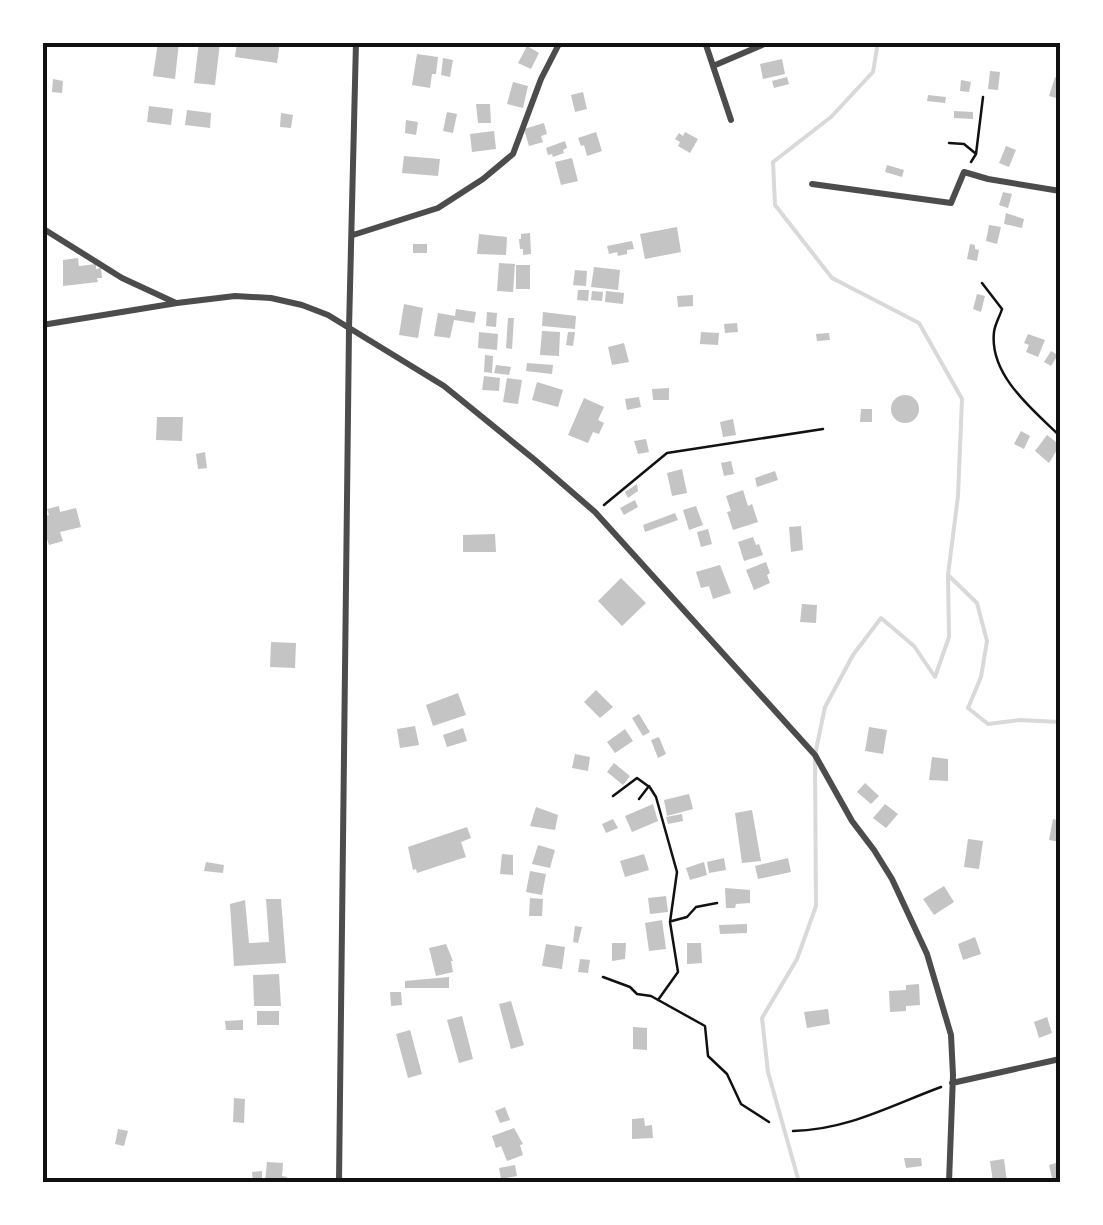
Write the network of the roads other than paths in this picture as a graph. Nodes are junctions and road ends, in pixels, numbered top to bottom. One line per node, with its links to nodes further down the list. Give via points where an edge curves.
1 (356, 42): 10 (street)
2 (560, 42): 10 (street, via 513,154 438,208)
3 (705, 42): 5 (street)
4 (768, 42): 5 (street)
5 (713, 66): 6 (street)
6 (731, 120)
7 (812, 184): 8 (street, via 951,203 964,172)
8 (1060, 191)
9 (42, 228): 11 (street)
10 (353, 235): 13 (street)
11 (177, 303): 12 (street); 13 (street, via 271,298 328,314)
12 (42, 325)
13 (349, 329): 15 (street, via 444,386 595,512 815,756 892,879 927,954 951,1034); 16 (street)
14 (1060, 1059): 15 (street)
15 (952, 1083): 17 (street)
16 (339, 1182)
17 (949, 1182)

